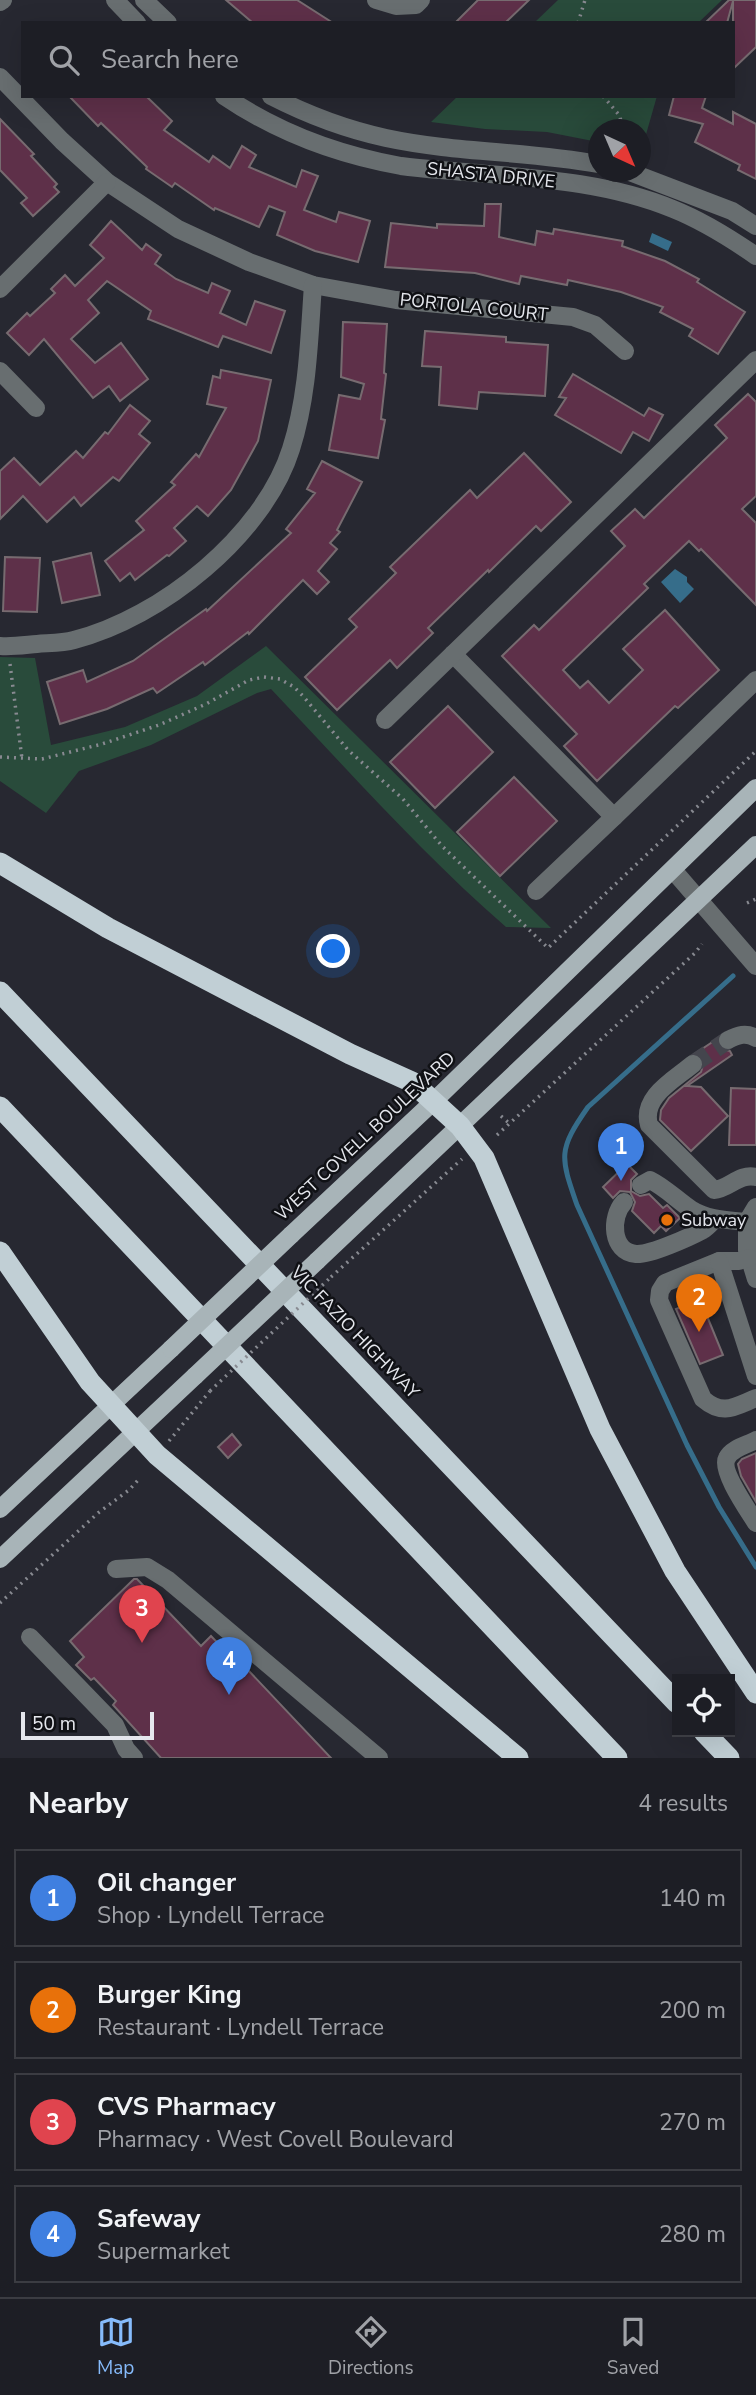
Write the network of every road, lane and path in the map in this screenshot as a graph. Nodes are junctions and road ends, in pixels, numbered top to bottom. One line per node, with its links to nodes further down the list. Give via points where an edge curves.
1 (115, 0): 6 (street)
2 (144, 0): 7 (street)
3 (376, 0): 5 (street, via 397,6)
4 (585, 0): 8 (path)
5 (418, 3)
6 (134, 21)
7 (166, 21)
8 (579, 21)
9 (0, 77): 16 (street, PORTOLA COURT)
10 (228, 98): 18 (street, SHASTA DRIVE, via 271,124 355,156 402,166 543,178 624,194 673,209)
11 (275, 98): 14 (street, SHASTA DRIVE, via 340,126 387,138)
12 (605, 98): 13 (path)
13 (620, 119)
14 (588, 162)
15 (651, 180): 17 (street, via 732,211)
16 (107, 182): 19 (street, PORTOLA COURT, via 178,229); 20 (street)
17 (756, 226)
18 (756, 256)
19 (313, 285): 21 (street, PORTOLA COURT, via 396,300 573,317 594,325); 25 (street, via 305,392 291,450 251,522 189,583 154,607 74,640)
20 (0, 289)
21 (625, 351)
22 (756, 360): 26 (street)
23 (0, 371): 24 (street)
24 (36, 408)
25 (4, 646): 31 (path)
26 (453, 654): 28 (street); 33 (street)
27 (756, 680): 33 (street)
28 (385, 720)
29 (756, 751): 31 (path, via 548,947 442,846 403,799 348,750 303,696 280,679 249,680 159,725 42,759)
30 (0, 757): 31 (path)
31 (22, 759)
32 (756, 789): 36 (main road, WEST COVELL BOULEVARD)
33 (614, 817): 37 (street)
34 (756, 845): 38 (main road)
35 (0, 863): 47 (highway, via 108,928 412,1082)
36 (673, 870): 38 (street); 47 (main road, WEST COVELL BOULEVARD)
37 (536, 891)
38 (701, 899): 42 (street); 51 (main road)
39 (756, 899): 40 (path)
40 (747, 903)
41 (702, 944): 50 (path)
42 (756, 966)
43 (0, 992): 77 (highway, VIC FAZIO HIGHWAY)
44 (756, 1038): 45 (street, via 748,1034)
45 (728, 1040)
46 (694, 1063): 54 (street, via 653,1098 646,1115 649,1125 714,1190)
47 (434, 1101): 51 (highway); 65 (main road, WEST COVELL BOULEVARD, bridge)
48 (0, 1107): 82 (highway)
49 (501, 1116): 50 (path)
50 (510, 1124): 52 (path)
51 (460, 1126): 66 (main road, bridge); 76 (highway, via 484,1158 607,1441 675,1571)
52 (497, 1135)
53 (465, 1157): 68 (path, bridge, via 210,1391)
54 (756, 1177)
55 (641, 1185): 58 (street, via 650,1180 692,1210)
56 (624, 1202): 58 (street, via 613,1226 616,1238 633,1254 705,1229)
57 (751, 1215): 58 (street); 60 (street)
58 (715, 1219)
59 (0, 1252): 65 (highway)
60 (749, 1258): 61 (street); 62 (street)
61 (719, 1261): 63 (street); 64 (street, via 666,1283 659,1300 703,1399 728,1410)
62 (756, 1279)
63 (755, 1372)
64 (756, 1398)
65 (111, 1406): 66 (highway); 70 (main road, WEST COVELL BOULEVARD)
66 (136, 1432): 72 (main road); 81 (highway, via 167,1464)
67 (756, 1440): 71 (street, via 726,1460 726,1470)
68 (169, 1441)
69 (140, 1478): 74 (path)
70 (2, 1509)
71 (756, 1523)
72 (0, 1559)
73 (116, 1569): 80 (street, via 147,1567 168,1580)
74 (0, 1603)
75 (30, 1637): 79 (street, via 115,1726)
76 (756, 1693)
77 (672, 1698)
78 (709, 1737): 83 (highway)
79 (134, 1758)
80 (379, 1758)
81 (518, 1758)
82 (617, 1758)
83 (729, 1758)

